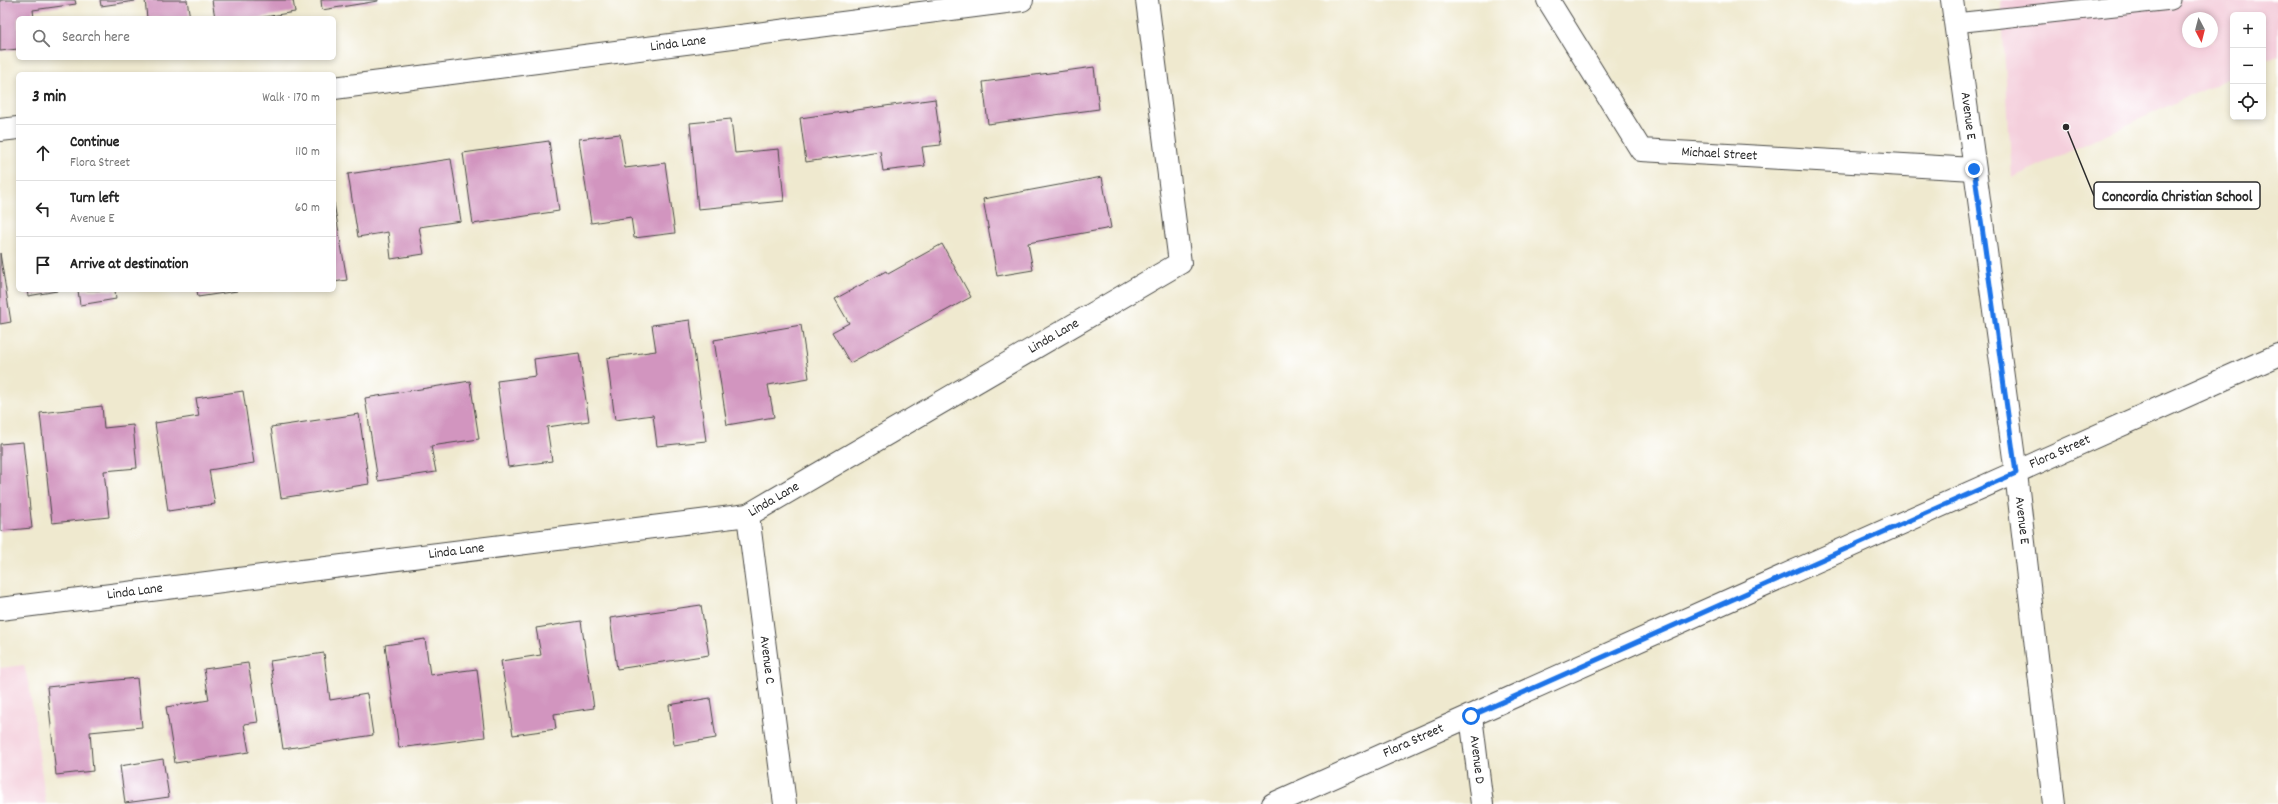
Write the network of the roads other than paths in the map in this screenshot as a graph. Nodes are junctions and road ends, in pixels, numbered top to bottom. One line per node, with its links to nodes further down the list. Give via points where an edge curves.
1 (1022, 0): 7 (street, Linda Lane)
2 (1147, 0): 13 (street, Linda Lane, via 1180,264)
3 (1548, 0): 10 (street, Michael Street, via 1641,150)
4 (1952, 0): 6 (street, Avenue E)
5 (2171, 0): 6 (lane)
6 (1955, 23): 10 (street, Avenue E)
7 (336, 88)
8 (16, 128): 9 (street)
9 (0, 130)
10 (1974, 169): 12 (street, Avenue E)
11 (2278, 355): 12 (street, Flora Street)
12 (2016, 473): 15 (street, Flora Street); 19 (street, Avenue E)
13 (748, 515): 14 (street, Linda Lane); 16 (street, Avenue C)
14 (0, 609)
15 (1471, 716): 17 (street, Flora Street); 18 (street, Avenue D)
16 (785, 804)
17 (1273, 804)
18 (1482, 804)
19 (2054, 804)

